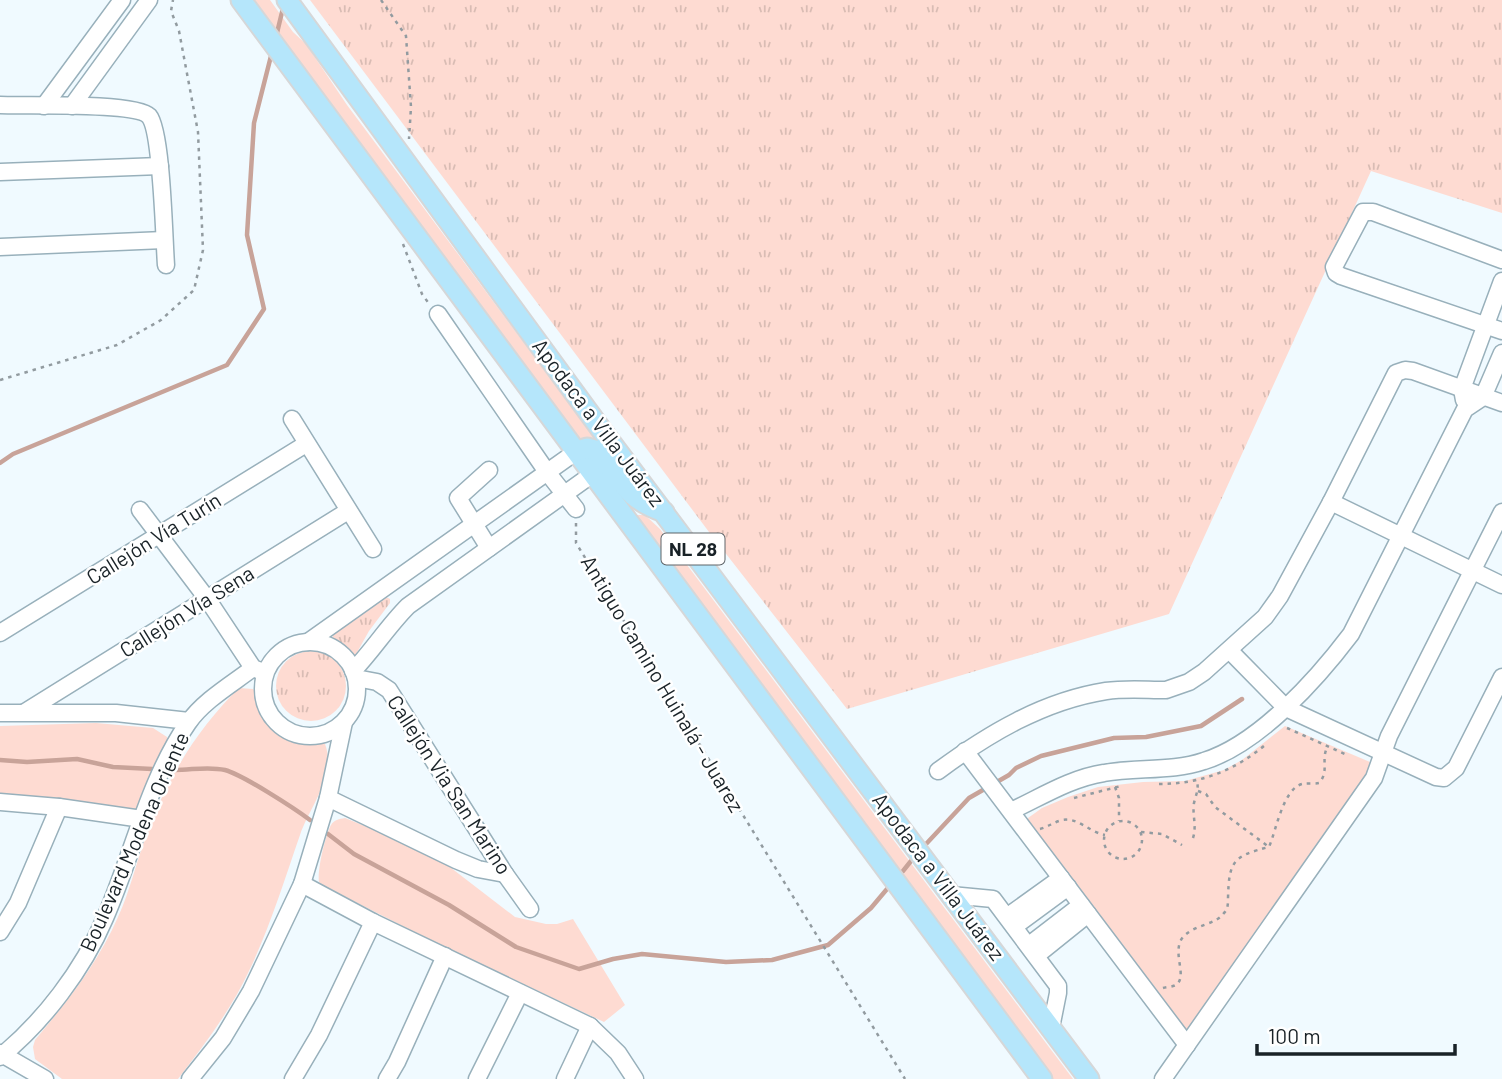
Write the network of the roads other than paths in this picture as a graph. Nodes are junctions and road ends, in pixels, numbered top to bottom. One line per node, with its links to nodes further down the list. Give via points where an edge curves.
1 (122, 0): 5 (street)
2 (149, 0): 6 (street)
3 (241, 0): 27 (main road, Apodaca a Villa Juárez / NL 28)
4 (287, 0): 36 (main road, Apodaca a Villa Juárez / NL 28)
5 (103, 25): 6 (street); 8 (street)
6 (120, 40): 9 (street)
7 (0, 106): 8 (street)
8 (44, 106): 9 (street)
9 (72, 106): 10 (street, via 118,107 148,115)
10 (160, 166): 11 (street); 12 (street)
11 (0, 172)
12 (164, 240): 13 (street); 15 (street)
13 (0, 247)
14 (1502, 260): 18 (street, via 1363,212 1335,267 1341,276)
15 (166, 265)
16 (1502, 281): 18 (street)
17 (438, 314): 29 (street)
18 (1486, 325): 19 (street); 21 (street)
19 (1502, 331)
20 (1502, 353): 22 (street)
21 (1462, 390): 22 (street); 24 (street); 32 (street, via 1413,371 1396,373)
22 (1483, 397): 23 (street); 24 (street)
23 (1502, 403)
24 (1465, 409): 40 (street)
25 (292, 419): 26 (street)
26 (306, 444): 35 (street); 39 (street, Callejón Vía Turín)
27 (577, 451): 29 (street); 30 (main road, Apodaca a Villa Juárez / NL 28); 36 (main road, via 595,450 629,494)
28 (489, 470): 38 (street, via 458,496)
29 (547, 472): 31 (street); 38 (street)
30 (594, 473): 31 (street); 92 (main road, Apodaca a Villa Juárez / NL 28)
31 (565, 495): 33 (street); 41 (street)
32 (1331, 502): 40 (street); 52 (street, via 1265,617)
33 (576, 509)
34 (140, 510): 39 (street)
35 (348, 511): 42 (street); 48 (street, Callejón Vía Sena)
36 (665, 512): 72 (main road, Apodaca a Villa Juárez / NL 28)
37 (1502, 512): 44 (street)
38 (473, 524): 41 (street); 43 (street)
39 (160, 536): 48 (street); 50 (street, Callejón Vía Turín)
40 (1402, 536): 44 (street); 56 (street, via 1351,634)
41 (489, 548): 47 (street)
42 (373, 549)
43 (419, 562): 45 (street); 47 (street)
44 (1472, 570): 46 (street); 62 (street)
45 (391, 583): 49 (street); 51 (street)
46 (1502, 584)
47 (436, 586): 49 (street)
48 (208, 600): 53 (street); 57 (street, Callejón Vía Sena)
49 (408, 606): 54 (street)
50 (0, 633)
51 (308, 642): 53 (street, via 280,652); 54 (street, via 338,652)
52 (1229, 650): 56 (street); 61 (street, via 1189,682 1166,690 1107,691 1041,709)
53 (259, 670): 59 (street, Boulevard Modena Oriente, via 211,700); 60 (street, via 264,702 283,728 314,736)
54 (355, 675): 60 (street, via 354,705); 69 (street, Callejón Via San Marino, via 389,690)
55 (1502, 677): 62 (street, via 1455,768 1444,778)
56 (1286, 708): 62 (street); 67 (street, via 1242,743 1206,761 1105,772)
57 (25, 712): 58 (street); 59 (street, via 116,713)
58 (0, 713)
59 (189, 721): 68 (street, Boulevard Modena Oriente)
60 (344, 722): 64 (street)
61 (965, 751): 63 (street); 67 (street)
62 (1382, 753): 83 (street, via 1374,778)
63 (937, 771)
64 (328, 798): 69 (street, via 456,860); 71 (street)
65 (0, 802): 66 (street)
66 (58, 807): 68 (street); 77 (street, via 18,903)
67 (1011, 811): 70 (street)
68 (142, 819): 84 (street, Boulevard Modena Oriente, via 105,920 83,959 40,1018)
69 (505, 874): 73 (street, Callejón Via San Marino)
70 (1064, 882): 74 (street); 75 (street)
71 (302, 884): 76 (street); 86 (street, via 251,992)
72 (951, 895): 75 (street, via 993,899); 82 (main road, Apodaca a Villa Juárez / NL 28)
73 (530, 909)
74 (1085, 909): 78 (street); 83 (street)
75 (1011, 921): 78 (street)
76 (373, 922): 79 (street); 87 (street)
77 (0, 932)
78 (1033, 950): 82 (street, via 1058,986)
79 (445, 956): 80 (street); 88 (street)
80 (520, 993): 81 (street); 89 (street)
81 (590, 1026): 90 (street); 91 (street, via 618,1053)
82 (1051, 1028): 93 (main road, Apodaca a Villa Juárez / NL 28)
83 (1187, 1045): 94 (street)
84 (1, 1055): 85 (street)
85 (45, 1079)
86 (190, 1079)
87 (293, 1079)
88 (387, 1079)
89 (477, 1079)
90 (565, 1079)
91 (635, 1079)
92 (1042, 1079)
93 (1089, 1079)
94 (1163, 1079)

